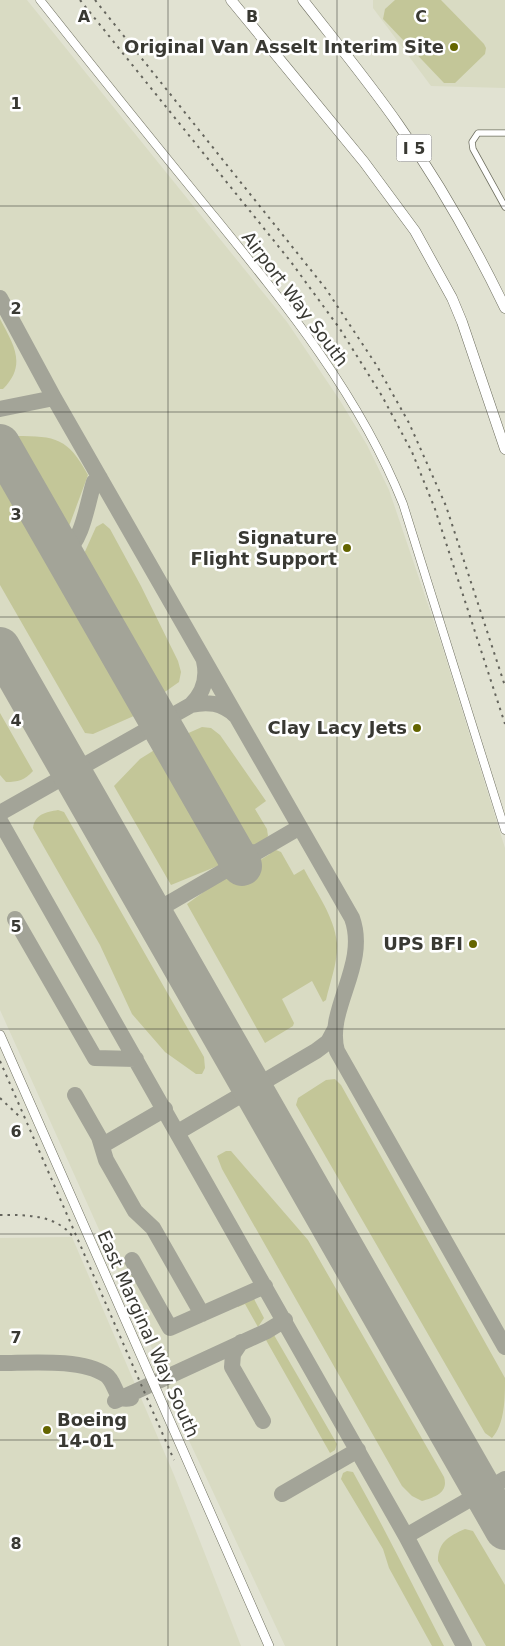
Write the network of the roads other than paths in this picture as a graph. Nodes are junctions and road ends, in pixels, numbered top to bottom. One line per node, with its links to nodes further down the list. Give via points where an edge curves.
1 (40, 0): 8 (main road, Airport Way South, via 301,325 355,409 403,504)
2 (231, 0): 7 (highway, I 5, via 364,162 431,259 462,322)
3 (303, 0): 6 (highway, I 5, via 374,90 433,176)
4 (505, 133): 5 (street, via 482,132 472,142)
5 (505, 207)
6 (505, 308)
7 (505, 448)
8 (505, 830)
9 (0, 1035): 10 (main road, East Marginal Way South)
10 (269, 1646)

